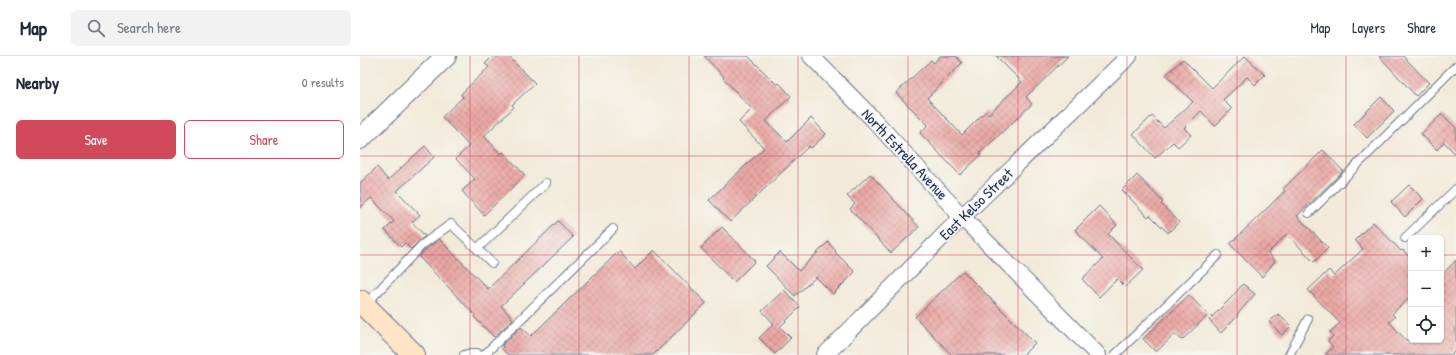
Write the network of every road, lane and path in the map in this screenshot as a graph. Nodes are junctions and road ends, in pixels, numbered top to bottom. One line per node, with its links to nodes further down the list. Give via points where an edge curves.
1 (446, 56): 5 (street)
2 (811, 56): 9 (street, North Estrella Avenue, via 874,120)
3 (1129, 56): 9 (street, East Kelso Street)
4 (1456, 66): 8 (lane)
5 (360, 139)
6 (546, 183): 12 (lane)
7 (1456, 189): 11 (lane)
8 (1310, 213)
9 (962, 217): 21 (street, East Kelso Street); 22 (street, North Estrella Avenue)
10 (613, 229): 20 (lane)
11 (1405, 238)
12 (477, 249): 14 (lane); 15 (lane, via 451,224 422,244)
13 (1218, 255): 23 (lane)
14 (492, 263)
15 (362, 303): 17 (main road)
16 (1308, 319): 24 (lane)
17 (414, 355)
18 (464, 355): 19 (lane)
19 (479, 355)
20 (484, 355)
21 (825, 355)
22 (1098, 355)
23 (1115, 355)
24 (1289, 355)

